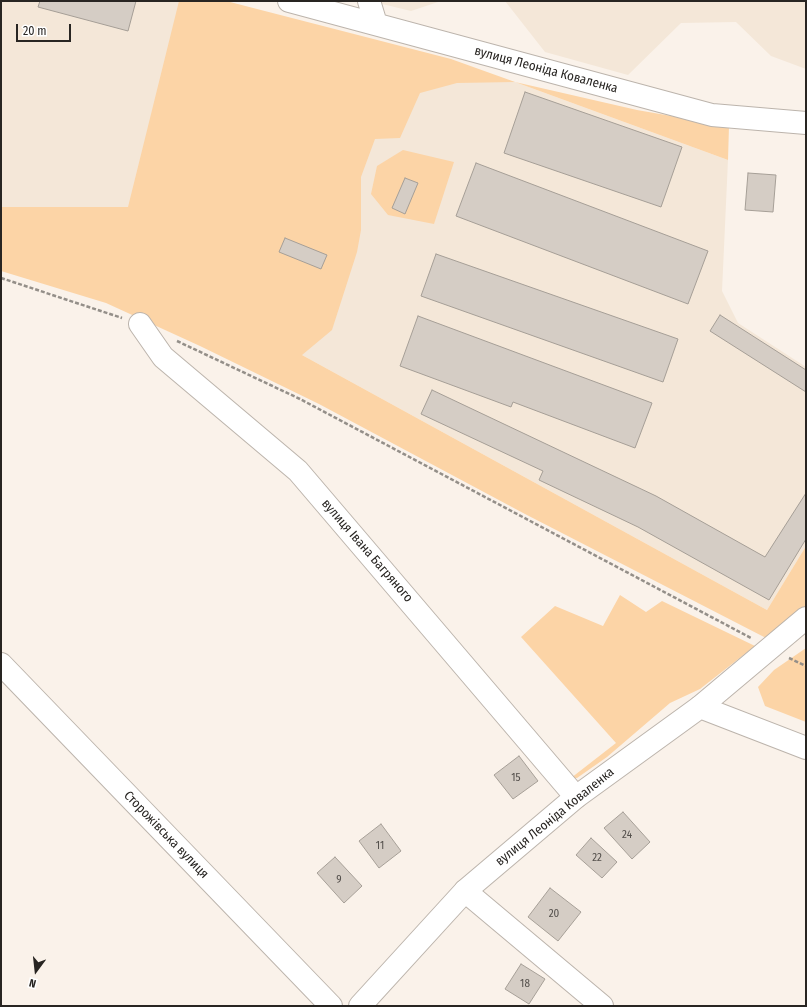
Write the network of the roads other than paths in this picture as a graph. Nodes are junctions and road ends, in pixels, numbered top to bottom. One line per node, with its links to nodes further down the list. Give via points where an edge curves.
1 (289, 1): 3 (street, вулиця Леоніда Коваленка)
2 (370, 1): 3 (street)
3 (376, 24): 4 (street, вулиця Леоніда Коваленка, via 712,115)
4 (806, 122)
5 (140, 324): 10 (street, вулиця Івана Багряного, via 163,357 298,472)
6 (806, 618): 8 (street, вулиця Леоніда Коваленка)
7 (1, 664): 12 (street, Сторожівська вулиця)
8 (700, 707): 9 (street); 10 (street, вулиця Леоніда Коваленка)
9 (806, 748)
10 (576, 797): 11 (street, вулиця Леоніда Коваленка)
11 (465, 891): 13 (street, вулиця Леоніда Коваленка); 14 (street)
12 (331, 1006)
13 (360, 1006)
14 (602, 1006)

